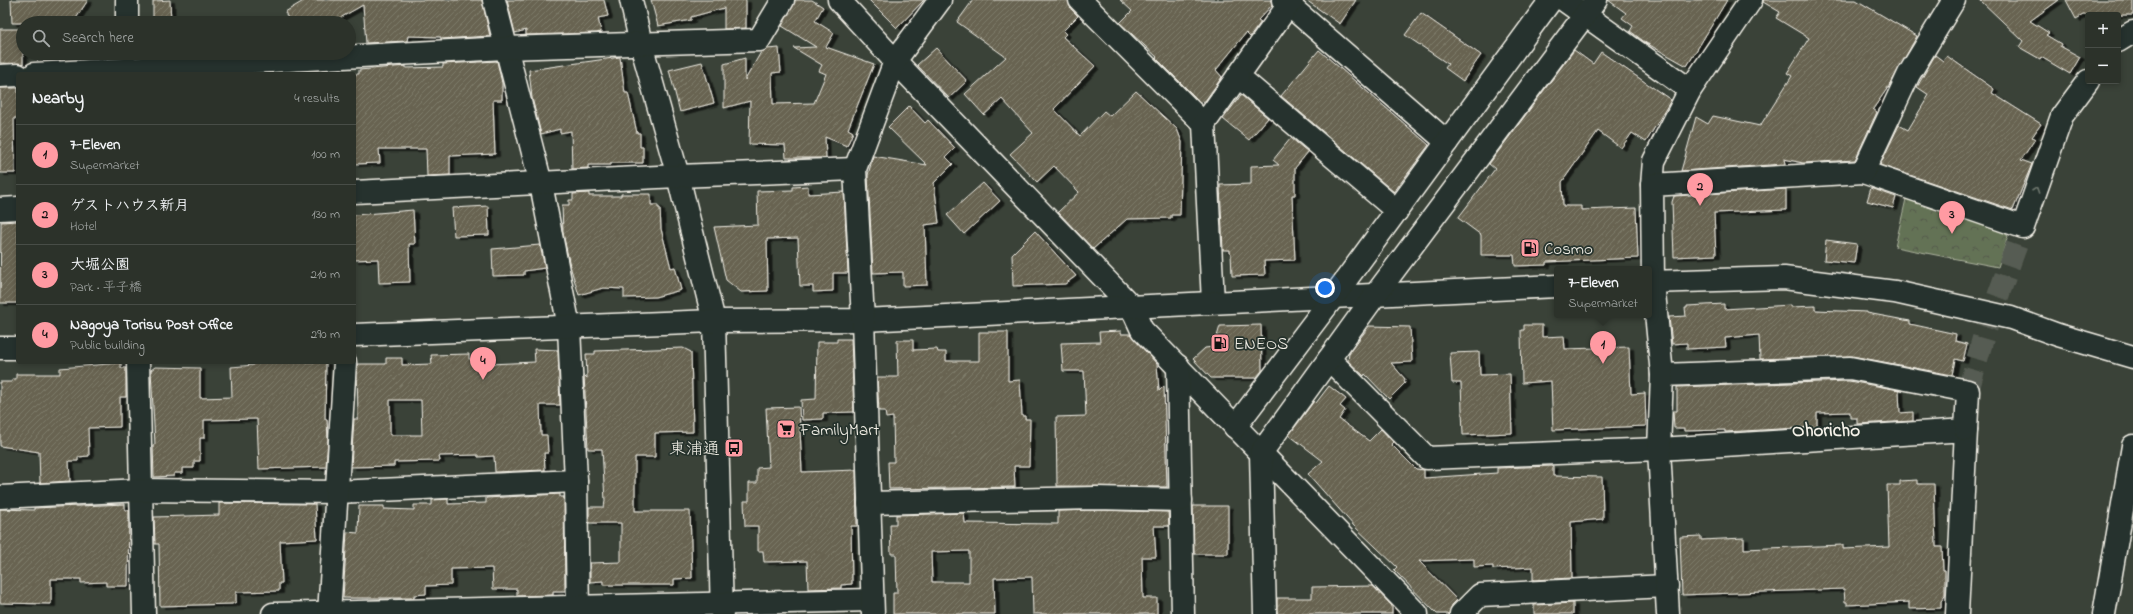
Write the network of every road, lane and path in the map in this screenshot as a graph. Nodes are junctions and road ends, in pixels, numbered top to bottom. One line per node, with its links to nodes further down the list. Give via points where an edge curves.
1 (127, 0): 14 (street)
2 (494, 0): 18 (street)
3 (631, 0): 17 (street)
4 (783, 0): 17 (street, via 759,40)
5 (839, 0): 21 (street)
6 (940, 0): 21 (street)
7 (1080, 0): 29 (street)
8 (1551, 0): 30 (street)
9 (1564, 0): 13 (street)
10 (1751, 0): 28 (street)
11 (1954, 0): 32 (street, via 1909,74)
12 (1288, 2): 26 (street); 30 (street)
13 (1590, 7): 28 (street); 44 (street)
14 (127, 16)
15 (2133, 32): 16 (street)
16 (2121, 40)
17 (641, 44): 18 (street); 33 (street)
18 (505, 48): 19 (street); 34 (street)
19 (356, 55)
20 (240, 60): 22 (street)
21 (895, 61): 31 (street); 47 (street)
22 (129, 65): 23 (street)
23 (55, 72)
24 (16, 75): 25 (street)
25 (0, 76)
26 (1238, 76): 29 (street); 39 (street)
27 (2086, 84): 32 (street, one-way to 27, via 2023,227 2062,116)
28 (1690, 90): 35 (street, via 1654,160)
29 (1204, 124): 46 (street)
30 (1447, 142): 39 (street)
31 (855, 169): 33 (street); 48 (street)
32 (1863, 172): 35 (street)
33 (678, 176): 34 (street); 49 (street)
34 (541, 184): 36 (street); 50 (street)
35 (1652, 185): 40 (street)
36 (356, 192)
37 (16, 208): 38 (street)
38 (0, 209)
39 (1397, 211): 45 (street)
40 (1651, 266)
41 (1652, 282): 54 (street, via 1784,278 1895,292 2011,318)
42 (1554, 286): 44 (street)
43 (1652, 290): 59 (street)
44 (1376, 294): 45 (street); 55 (street)
45 (1334, 296): 46 (street); 60 (street)
46 (1213, 302): 47 (street)
47 (1132, 306): 48 (street); 58 (street, via 1142,330)
48 (864, 320): 49 (street); 70 (street)
49 (714, 321): 50 (street); 73 (street)
50 (569, 327): 51 (street); 65 (street)
51 (356, 335)
52 (0, 348): 53 (street)
53 (16, 348)
54 (2133, 357)
55 (1329, 359): 63 (street, via 1427,458); 64 (street)
56 (138, 364): 66 (street)
57 (345, 364): 67 (street)
58 (1178, 366): 60 (street); 69 (street)
59 (1662, 375): 61 (street, via 1850,368 1968,391); 63 (street)
60 (1236, 426): 64 (street)
61 (1966, 430): 63 (street); 83 (street)
62 (2133, 446): 84 (street)
63 (1659, 448): 71 (street)
64 (1261, 453): 79 (street); 80 (street)
65 (576, 481): 67 (street); 74 (street)
66 (141, 490): 67 (street); 68 (street); 76 (street)
67 (337, 492): 75 (street)
68 (0, 497)
69 (1181, 500): 70 (street, via 1096,498); 78 (street)
70 (869, 504): 72 (street)
71 (1667, 586): 81 (street, via 1480,595); 82 (street)
72 (873, 607): 73 (street)
73 (722, 609): 74 (street)
74 (578, 610): 75 (street)
75 (329, 613): 77 (street)
76 (144, 614)
77 (273, 614)
78 (1183, 614)
79 (1265, 614)
80 (1417, 614)
81 (1461, 614)
82 (1668, 614)
83 (1957, 614)
84 (2104, 614)

